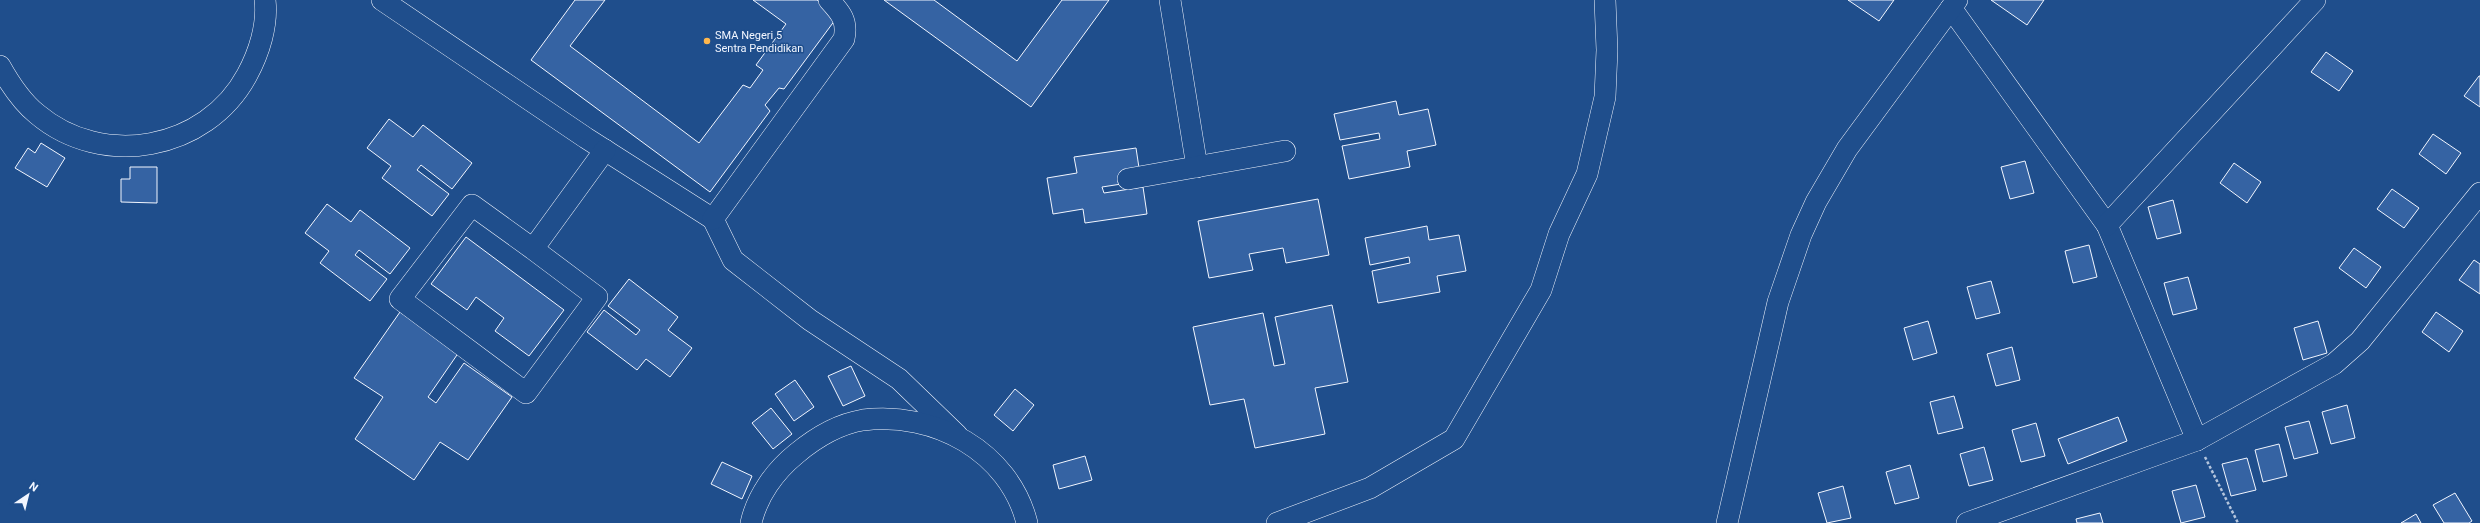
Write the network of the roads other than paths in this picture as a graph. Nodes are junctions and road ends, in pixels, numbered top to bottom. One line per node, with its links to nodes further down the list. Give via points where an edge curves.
1 (265, 0): 8 (street, via 263,33 255,62 241,87 217,113 200,126 173,139 145,146 116,147 88,141 60,130 36,114 15,91)
2 (382, 0): 9 (street)
3 (829, 0): 14 (street, via 842,14 846,28 844,39)
4 (1170, 0): 11 (street)
5 (1605, 0): 21 (street, via 1605,97 1587,174 1559,234 1541,290 1454,439 1382,483)
6 (2315, 0): 15 (street)
7 (1954, 4): 15 (street); 22 (street, via 1847,149 1816,202 1801,234 1778,302)
8 (0, 66)
9 (605, 150): 14 (street); 16 (street)
10 (1285, 151): 11 (street)
11 (1197, 167): 12 (street)
12 (1128, 179)
13 (2480, 193): 18 (street, via 2348,353 2334,364)
14 (712, 219): 17 (street, via 733,260 810,320 899,379)
15 (2107, 225): 18 (street)
16 (533, 249): 16 (street, via 597,297 526,393 400,299 472,205)
17 (957, 435): 19 (street, via 911,420 862,420 817,437 779,468 754,509); 20 (street, via 996,465 1022,506)
18 (2197, 440): 23 (street)
19 (751, 523)
20 (1027, 523)
21 (1277, 523)
22 (1726, 523)
23 (1966, 523)

